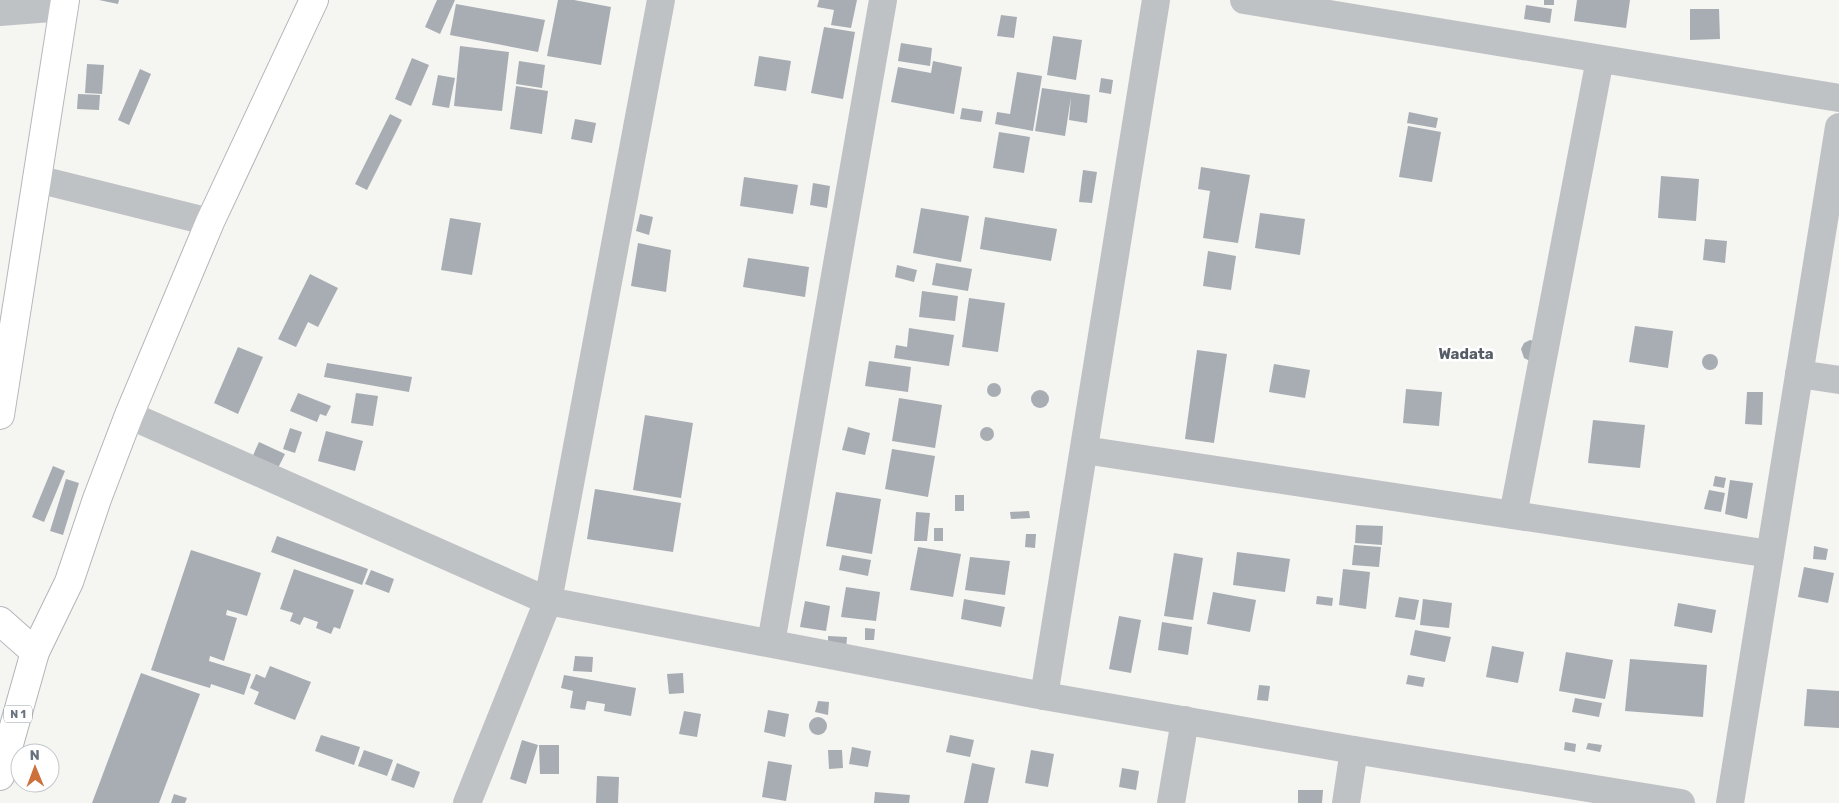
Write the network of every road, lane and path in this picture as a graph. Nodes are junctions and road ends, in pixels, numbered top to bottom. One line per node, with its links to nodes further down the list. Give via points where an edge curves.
1 (314, 0): 12 (main road)
2 (661, 0): 20 (street)
3 (883, 0): 22 (street)
4 (1156, 0): 17 (street)
5 (1244, 0): 8 (street)
6 (64, 3): 7 (street); 11 (main road)
7 (0, 12)
8 (1600, 59): 9 (street); 18 (street)
9 (1839, 98)
10 (1839, 127): 13 (street)
11 (37, 179): 12 (street); 15 (main road)
12 (210, 222): 16 (main road)
13 (1799, 374): 14 (street); 19 (street)
14 (1839, 380)
15 (0, 415)
16 (129, 415): 20 (street); 23 (main road, via 69,582)
17 (1084, 450): 18 (street); 24 (street)
18 (1513, 515): 19 (street)
19 (1770, 554): 32 (street)
20 (548, 601): 22 (street); 28 (street)
21 (0, 621): 23 (main road)
22 (771, 643): 24 (street)
23 (35, 652): 27 (main road, N 1)
24 (1044, 696): 25 (street)
25 (1185, 720): 26 (street); 29 (street)
26 (1354, 750): 30 (street); 31 (street)
27 (0, 776)
28 (467, 803)
29 (1171, 803)
30 (1346, 803)
31 (1681, 803)
32 (1730, 803)

